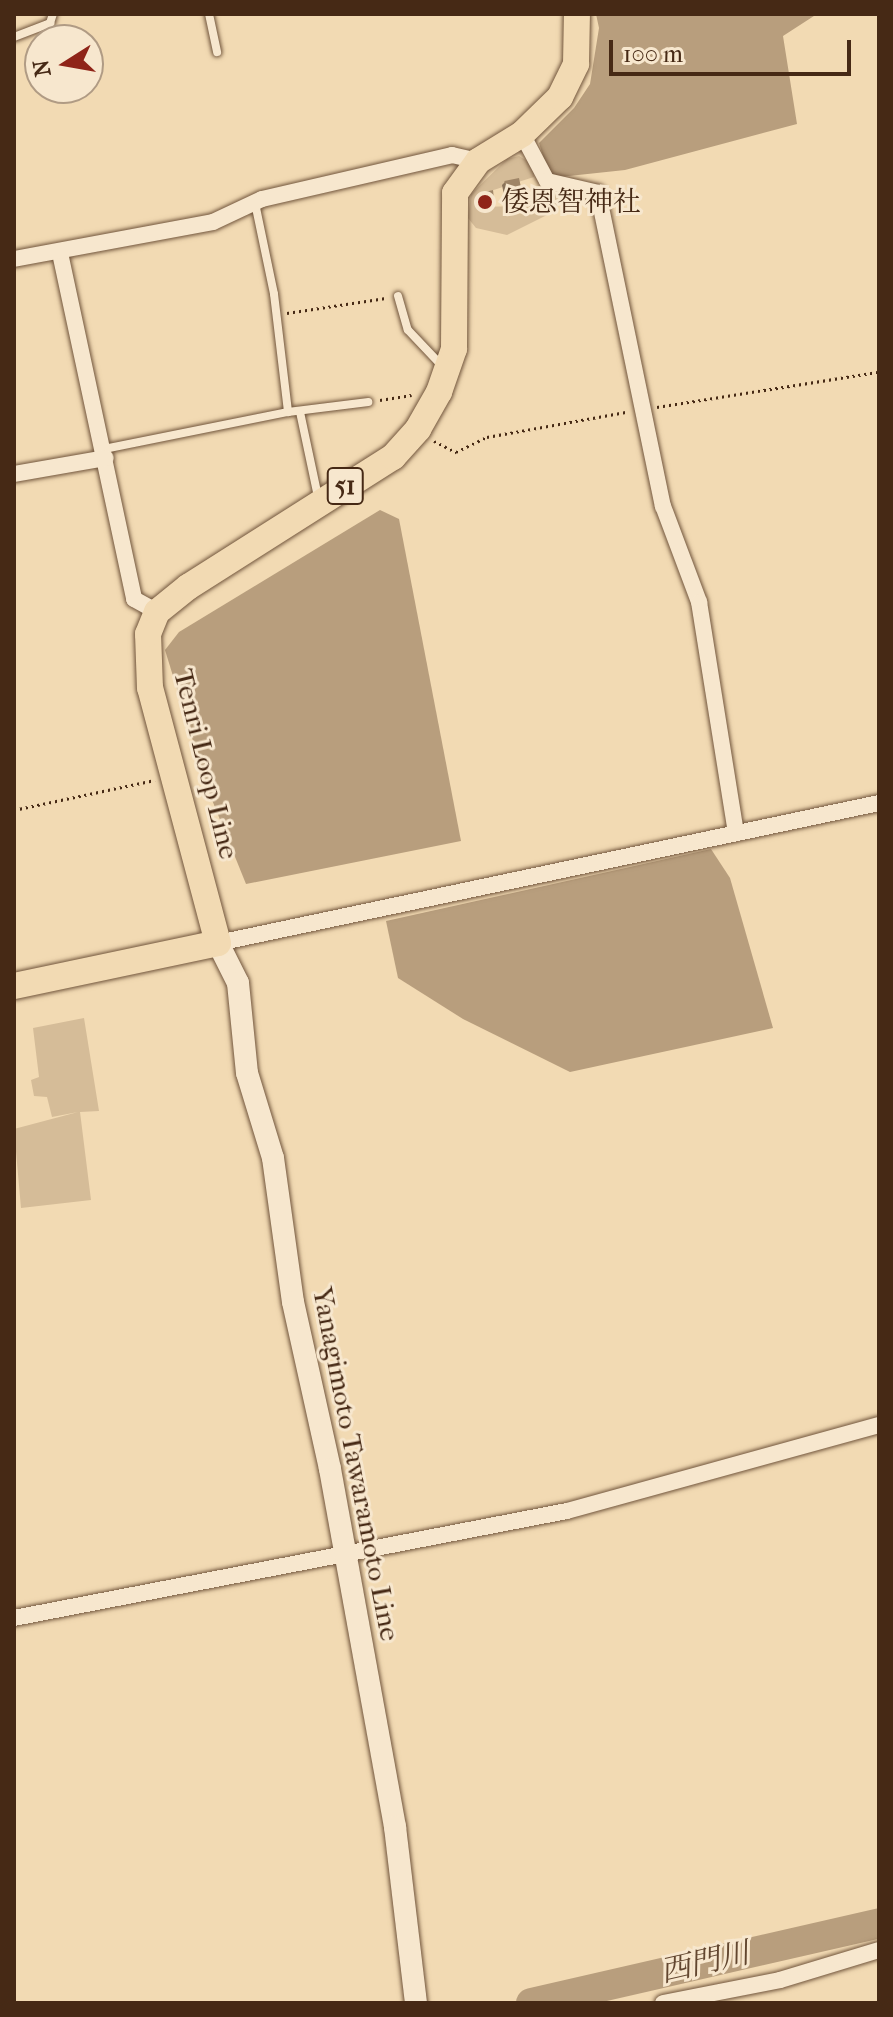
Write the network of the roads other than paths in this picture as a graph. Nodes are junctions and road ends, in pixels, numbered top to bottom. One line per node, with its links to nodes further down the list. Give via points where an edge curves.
1 (53, 14): 4 (lane, via 50,23)
2 (209, 14): 5 (lane)
3 (577, 14): 6 (main road, 51, via 576,64 560,97)
4 (14, 37)
5 (217, 52)
6 (522, 134): 7 (main road, 51); 21 (street, via 547,181 598,193 663,506 699,602)
7 (478, 161): 8 (street, via 452,155); 12 (main road, 51, via 455,193 454,349)
8 (255, 202): 9 (street, via 213,222); 14 (lane)
9 (60, 253): 10 (street); 16 (street)
10 (14, 259)
11 (398, 296): 12 (lane, via 408,330)
12 (443, 381): 18 (main road, 51, via 418,429 393,457)
13 (368, 402): 15 (lane)
14 (288, 412): 15 (lane); 16 (lane)
15 (300, 412): 18 (lane)
16 (105, 453): 17 (street); 19 (street, via 134,599)
17 (14, 474)
18 (319, 502): 19 (main road, 51)
19 (157, 612): 22 (main road, Tenri Loop Line, via 146,655)
20 (879, 803): 21 (street)
21 (736, 833): 22 (street)
22 (218, 943): 23 (main road); 25 (main road, Yanagimoto Tawaramoto Line, via 238,983 247,1073 273,1158 293,1302 330,1469)
23 (14, 986)
24 (879, 1425): 25 (street, via 605,1503)
25 (342, 1553): 26 (street); 28 (main road, Yanagimoto Tawaramoto Line, via 395,1827)
26 (14, 1618)
27 (879, 1950): 29 (street, via 780,1980)
28 (416, 2003)
29 (663, 2003)

